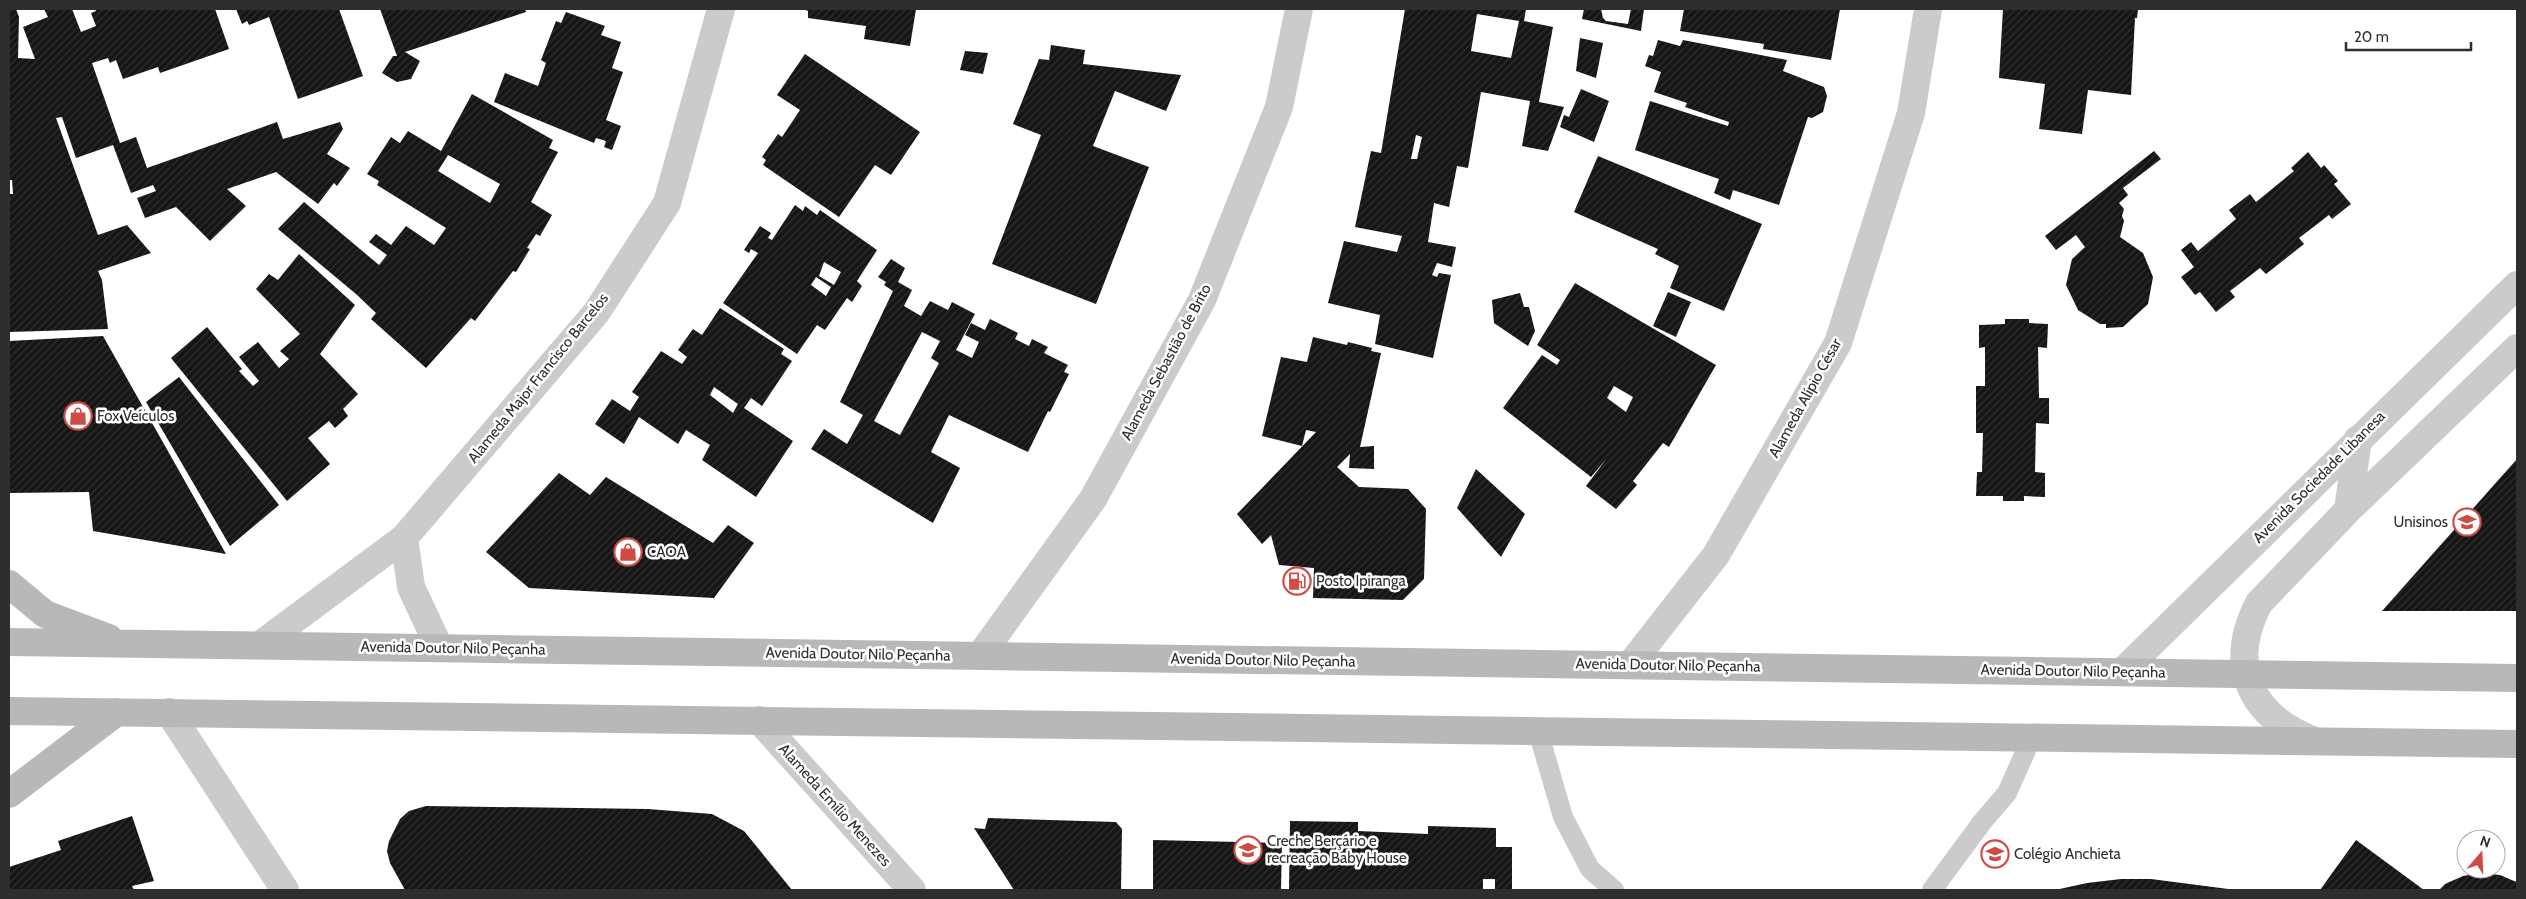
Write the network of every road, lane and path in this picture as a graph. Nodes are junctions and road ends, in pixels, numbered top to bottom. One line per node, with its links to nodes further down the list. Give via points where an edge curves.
1 (721, 9): 8 (street, Alameda Major Francisco Barcelos, via 667,203 596,313)
2 (1299, 9): 14 (street, Alameda Sebastião de Brito, via 1279,107 1202,300 1093,500)
3 (1928, 9): 15 (street, Alameda Alípio César, via 1911,113 1838,343 1716,556)
4 (2517, 285): 6 (street, Avenida Sociedade Libanesa)
5 (2517, 348): 7 (street)
6 (2358, 439): 7 (street); 16 (street, Avenida Sociedade Libanesa)
7 (2348, 510): 17 (street, via 2259,603 2245,640)
8 (404, 538): 12 (street, Alameda Major Francisco Barcelos); 13 (street, via 411,587)
9 (9, 584): 11 (main road, via 45,614)
10 (9, 642): 11 (main road, Avenida Doutor Nilo Peçanha)
11 (129, 645): 12 (main road, Avenida Doutor Nilo Peçanha)
12 (260, 645): 13 (main road, Avenida Doutor Nilo Peçanha)
13 (439, 647): 14 (main road, Avenida Doutor Nilo Peçanha)
14 (980, 656): 15 (main road, Avenida Doutor Nilo Peçanha)
15 (1630, 665): 16 (main road, Avenida Doutor Nilo Peçanha)
16 (2123, 671): 17 (main road, Avenida Doutor Nilo Peçanha)
17 (2246, 674): 18 (main road, Avenida Doutor Nilo Peçanha); 25 (street, via 2256,697 2271,717 2291,732)
18 (2517, 678)
19 (9, 711): 20 (main road)
20 (116, 712): 21 (main road); 27 (main road)
21 (169, 712): 22 (main road); 28 (street)
22 (759, 720): 23 (main road); 29 (street, Alameda Emílio Menezes)
23 (1538, 731): 24 (main road); 30 (lane, via 1563,817 1590,869)
24 (2032, 737): 25 (main road); 31 (lane, via 2007,793)
25 (2315, 741): 26 (main road)
26 (2517, 744)
27 (9, 794)
28 (285, 890)
29 (912, 890)
30 (1614, 890)
31 (1932, 890)

